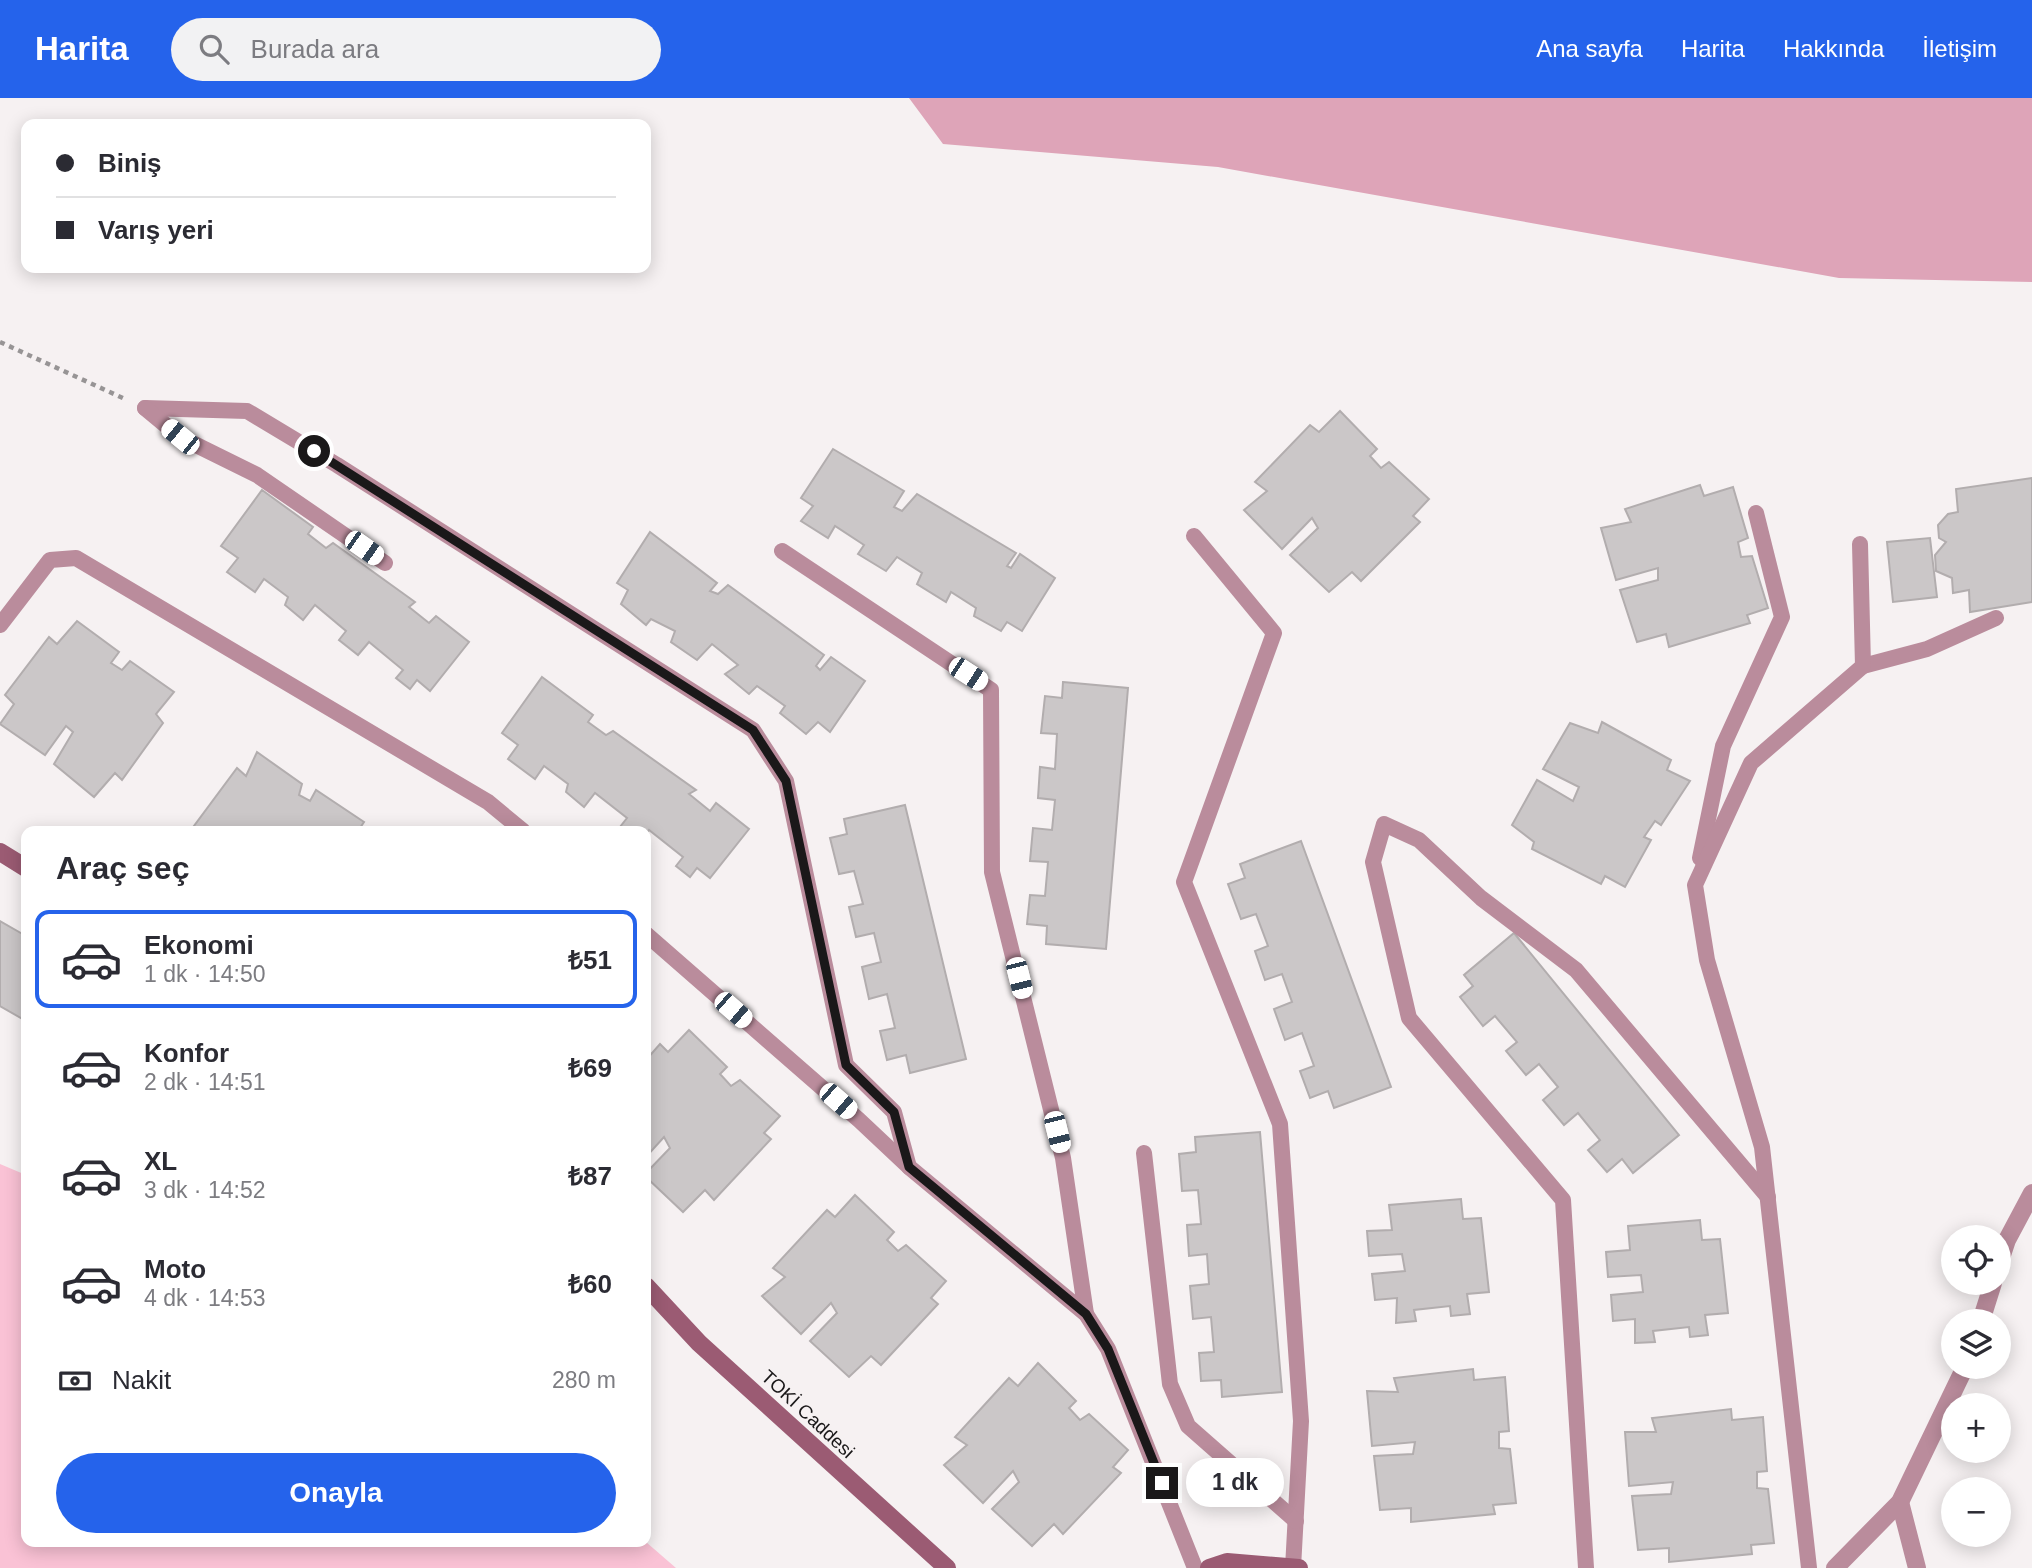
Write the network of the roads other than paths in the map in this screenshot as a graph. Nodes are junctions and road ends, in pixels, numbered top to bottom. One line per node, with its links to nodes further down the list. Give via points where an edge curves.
1 (1756, 513): 12 (lane, via 1782,617 1723,746)
2 (1194, 536): 23 (lane, via 1273,633 1184,882 1280,1124 1301,1421)
3 (1860, 544): 8 (lane)
4 (782, 551): 20 (lane, via 991,690 992,872 1063,1158)
5 (385, 563): 15 (lane, via 257,475 180,437 145,408 247,411 753,730 786,781 846,1065 894,1112)
6 (1996, 618): 8 (lane, via 1927,649)
7 (0, 625): 9 (lane, via 50,560 76,558 488,802)
8 (1863, 666): 12 (lane, via 1751,763)
9 (517, 826)
10 (0, 852): 11 (street)
11 (21, 865)
12 (1695, 885): 17 (lane, via 1707,960 1762,1147)
13 (651, 938): 15 (lane)
14 (1144, 1153): 23 (lane, via 1170,1384 1188,1426)
15 (909, 1167): 20 (lane)
16 (2032, 1193): 18 (street)
17 (1768, 1197): 29 (lane, via 1576,970 1481,898 1419,840 1384,824 1373,862 1409,1017 1563,1200); 30 (lane)
18 (2011, 1232)
19 (651, 1291): 25 (street, TOKİ Caddesi, via 699,1343)
20 (1086, 1314): 26 (lane, via 1108,1349)
21 (1959, 1379): 22 (street)
22 (1900, 1502): 31 (street); 32 (street)
23 (1296, 1521): 24 (lane)
24 (1293, 1567): 27 (street, via 1227,1562); 28 (street)
25 (947, 1568)
26 (1195, 1568)
27 (1209, 1568)
28 (1299, 1568)
29 (1586, 1568)
30 (1809, 1568)
31 (1835, 1568)
32 (1917, 1568)

